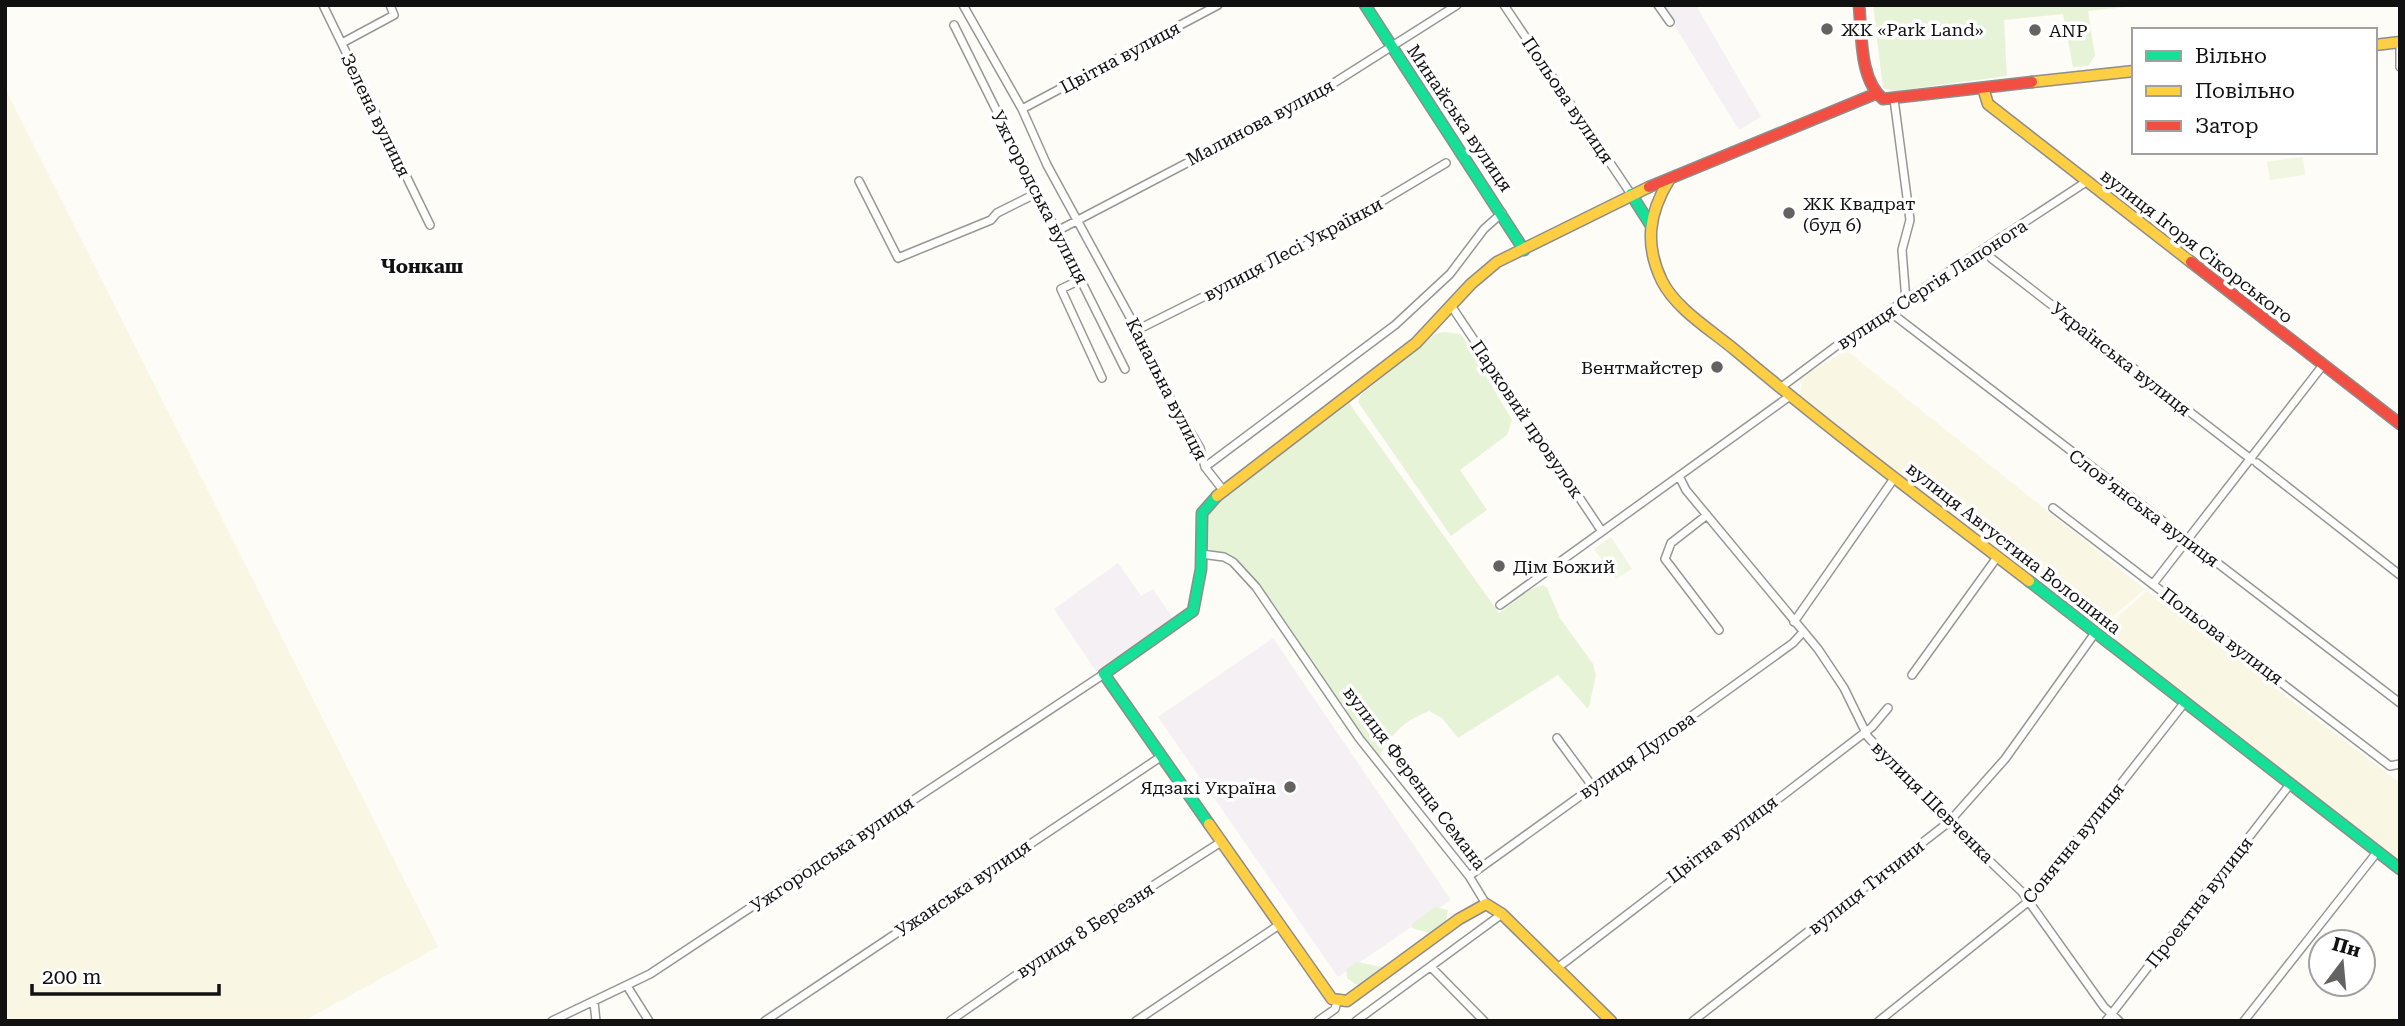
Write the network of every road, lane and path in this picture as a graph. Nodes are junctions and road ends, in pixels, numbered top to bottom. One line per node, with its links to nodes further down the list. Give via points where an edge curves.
1 (323, 5): 12 (street, Зелена вулиця)
2 (390, 5): 12 (street, via 394,15)
3 (963, 5): 21 (street, Канальна вулиця)
4 (1218, 5): 21 (street, Цвітна вулиця)
5 (1365, 5): 13 (street, Минайська вулиця)
6 (1457, 5): 13 (street, Малинова вулиця)
7 (1504, 5): 27 (street, Польова вулиця)
8 (1658, 5): 10 (street)
9 (1859, 5): 19 (street, via 1868,77)
10 (1670, 22)
11 (954, 25): 26 (street, Ужгородська вулиця)
12 (342, 43): 31 (street, Зелена вулиця)
13 (1391, 45): 28 (street, Минайська вулиця); 29 (street, Малинова вулиця, via 1307,100)
14 (2377, 45): 15 (street)
15 (2396, 47): 16 (street)
16 (2400, 67)
17 (2132, 71): 18 (street)
18 (1983, 88): 20 (street); 25 (street, вулиця Ігоря Сікорського, via 1989,104)
19 (1875, 94): 20 (street); 23 (street)
20 (1894, 99): 36 (street, via 1910,220 1902,250)
21 (1022, 109): 29 (street, Канальна вулиця)
22 (1446, 163): 39 (street, вулиця Лесі Українки, via 1317,240)
23 (1669, 180): 27 (street); 30 (street, вулиця Августина Волошина, via 1655,203)
24 (859, 181): 26 (street, via 898,258 991,220)
25 (2086, 182): 36 (street, вулиця Сергія Лапонога); 40 (street, вулиця Ігоря Сікорського)
26 (1037, 193): 32 (street, Ужгородська вулиця)
27 (1631, 194): 30 (street, вулиця Августина Волошина); 33 (street)
28 (1502, 213): 33 (street, Минайська вулиця); 47 (street, Канальна вулиця, via 1450,274 1395,325)
29 (1077, 218): 32 (street, Малинова вулиця); 39 (street, Канальна вулиця)
30 (1650, 224): 43 (street, вулиця Августина Волошина, via 1657,269 1679,303)
31 (430, 225)
32 (1059, 230): 35 (street, Ужгородська вулиця)
33 (1524, 250): 37 (street, via 1488,270)
34 (1991, 258): 46 (street, Українська вулиця)
35 (1082, 279): 41 (street, Ужгородська вулиця); 42 (street, via 1061,289)
36 (1906, 302): 38 (street, вулиця Сергія Лапонога)
37 (1452, 307): 50 (street, via 1359,390); 53 (street, Парковий провулок)
38 (1890, 312): 43 (street, вулиця Сергія Лапонога); 54 (street, Словʼянська вулиця)
39 (1137, 330): 47 (street, Канальна вулиця, via 1157,376 1200,448)
40 (2323, 365): 45 (street, вулиця Ігоря Сікорського); 46 (street)
41 (1125, 369)
42 (1102, 378)
43 (1780, 388): 44 (street, вулиця Августина Волошина)
44 (1790, 396): 48 (street); 49 (street, вулиця Августина Волошина)
45 (2400, 424)
46 (2255, 461): 54 (street); 57 (street, Українська вулиця)
47 (1205, 467): 50 (street)
48 (1679, 476): 52 (street, вулиця Шевченка); 53 (street)
49 (1895, 477): 56 (street, вулиця Августина Волошина); 60 (street)
50 (1223, 490): 55 (street, via 1202,513)
51 (2053, 508): 58 (street, Польова вулиця)
52 (1707, 515): 60 (street, вулиця Шевченка); 61 (street, via 1671,543 1665,559)
53 (1601, 530): 59 (street)
54 (2186, 540): 58 (street); 67 (street, Словʼянська вулиця)
55 (1202, 554): 64 (street, via 1193,611); 79 (street, вулиця Ференца Семана, via 1233,562 1256,587 1359,738)
56 (1998, 556): 63 (street, вулиця Августина Волошина); 65 (street)
57 (2400, 575)
58 (2153, 584): 72 (street, Польова вулиця, via 2390,766)
59 (1500, 605)
60 (1794, 622): 62 (street, вулиця Шевченка)
61 (1719, 630)
62 (1803, 632): 69 (street, вулиця Шевченка, via 1844,688); 74 (street, вулиця Дулова)
63 (2095, 633): 66 (street, вулиця Августина Волошина); 75 (street, вулиця Тичини, via 2005,759)
64 (1104, 674): 71 (street); 86 (street, Ужгородська вулиця)
65 (1912, 675)
66 (2185, 702): 73 (street, вулиця Августина Волошина); 80 (street, Сонячна вулиця)
67 (2400, 703)
68 (1888, 708): 69 (street, Цвітна вулиця)
69 (1864, 731): 75 (street, вулиця Шевченка); 85 (street, Цвітна вулиця)
70 (1557, 738): 74 (street)
71 (1162, 756): 76 (street); 93 (street, Ужанська вулиця)
72 (2400, 764)
73 (2291, 783): 77 (street, вулиця Августина Волошина); 89 (street, Проектна вулиця)
74 (1593, 787): 79 (street, вулиця Дулова)
75 (1949, 822): 80 (street, вулиця Шевченка); 100 (street, вулиця Тичини)
76 (1221, 842): 83 (street); 94 (street, вулиця 8 Березня)
77 (2378, 850): 78 (street, вулиця Августина Волошина); 103 (street)
78 (2400, 869)
79 (1469, 876): 81 (street, вулиця Ференца Семана)
80 (2029, 901): 89 (street, вулиця Шевченка); 101 (street, Сонячна вулиця)
81 (1486, 904): 82 (street, вулиця Ференца Семана); 88 (street, via 1356,995)
82 (1502, 914): 84 (street); 85 (street, вулиця Ференца Семана)
83 (1279, 925): 88 (street, via 1328,996); 95 (street)
84 (1431, 967): 97 (street); 98 (street)
85 (1556, 969): 99 (street, вулиця Ференца Семана)
86 (627, 986): 87 (street, Ужгородська вулиця); 92 (street)
87 (594, 1002): 90 (street, Ужгородська вулиця); 91 (street)
88 (1337, 1002): 96 (street, via 1335,1009)
89 (2109, 1018): 102 (street, вулиця Шевченка)
90 (552, 1021)
91 (596, 1021)
92 (649, 1021)
93 (765, 1021)
94 (950, 1021)
95 (1136, 1021)
96 (1318, 1021)
97 (1356, 1021)
98 (1483, 1021)
99 (1611, 1021)
100 (1693, 1021)
101 (1879, 1021)
102 (2119, 1021)
103 (2244, 1021)

